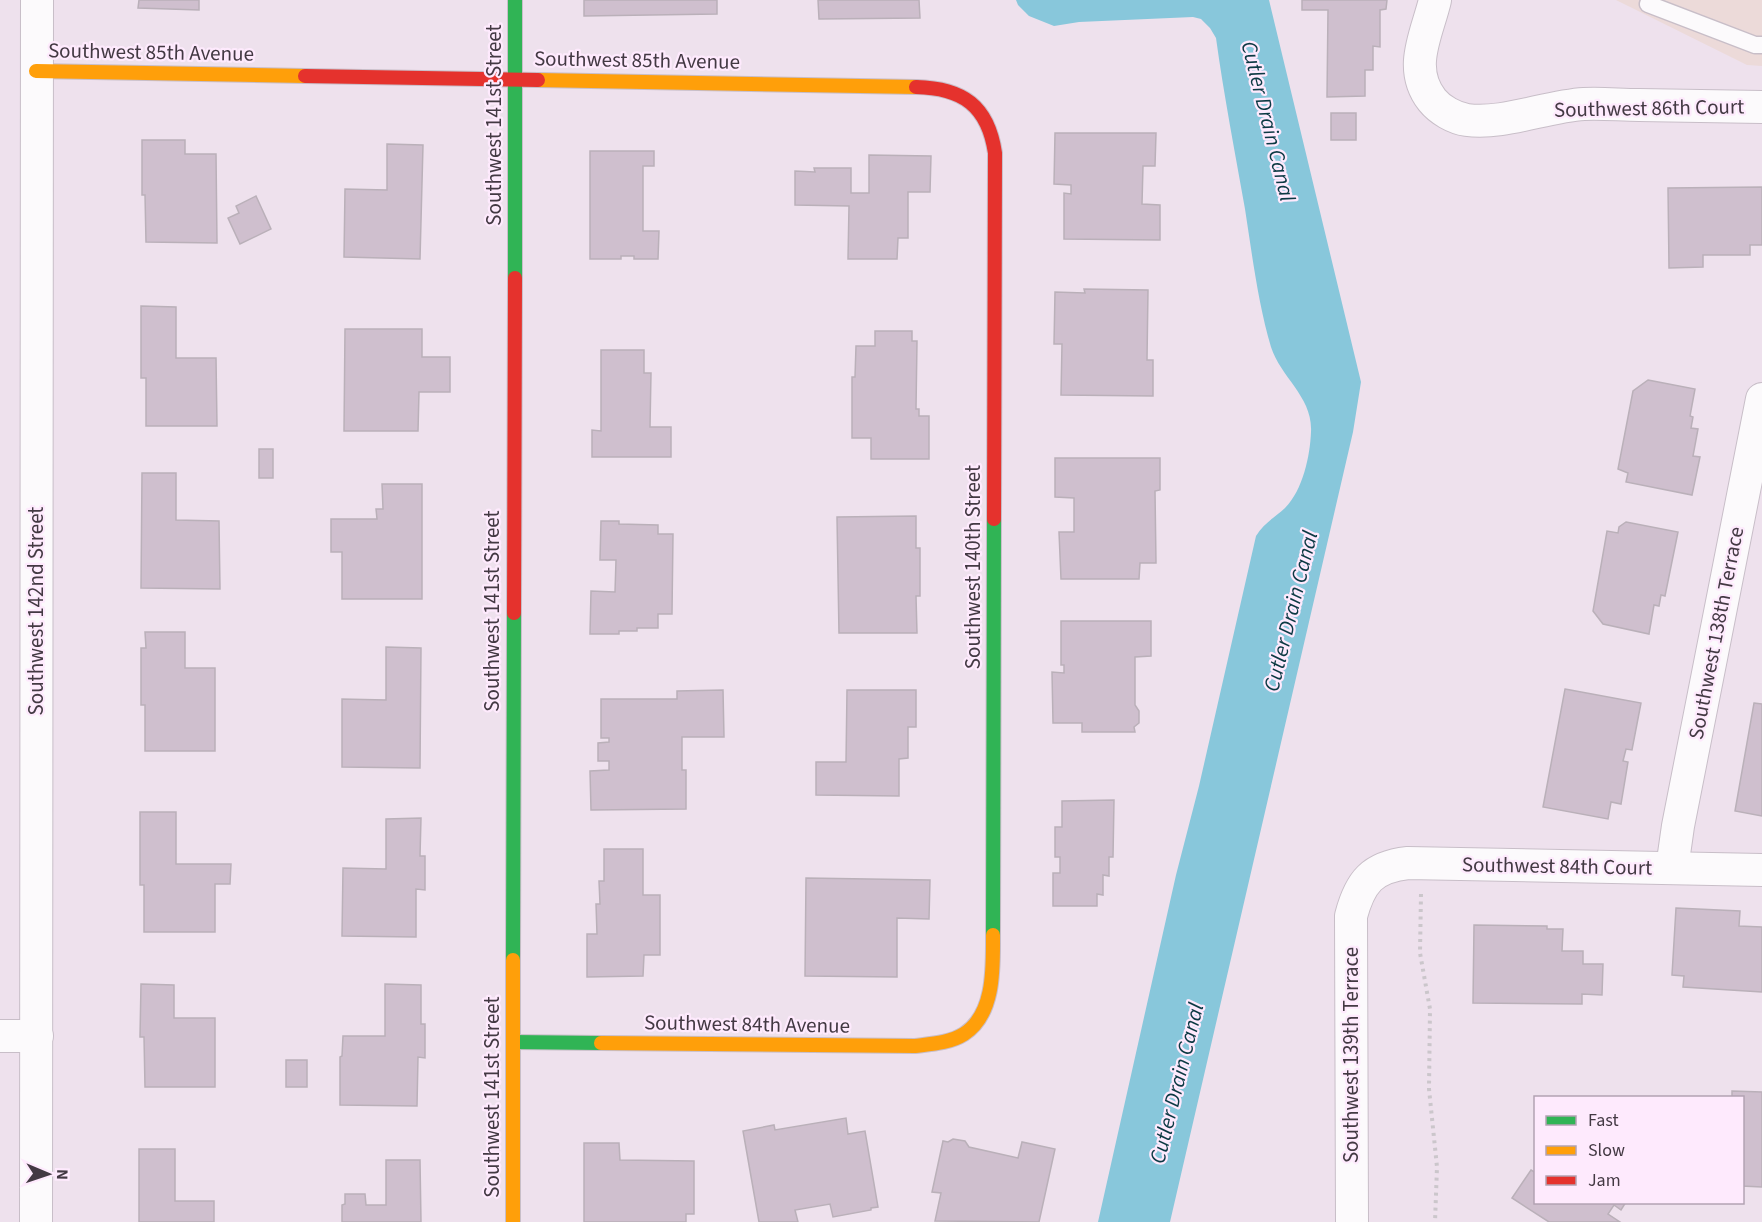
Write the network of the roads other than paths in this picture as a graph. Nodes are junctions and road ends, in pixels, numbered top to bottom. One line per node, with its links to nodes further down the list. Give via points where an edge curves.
1 (37, 0): 6 (street, Southwest 142nd Street)
2 (515, 0): 7 (street, Southwest 141st Street)
3 (1435, 0): 8 (street, Southwest 86th Court, via 1421,50 1420,76 1433,101 1467,120 1585,104)
4 (1646, 1): 5 (lane)
5 (1762, 45)
6 (36, 71): 7 (street, Southwest 85th Avenue); 16 (street, Southwest 142nd Street)
7 (515, 79): 9 (street, Southwest 85th Avenue, via 930,87 959,94); 17 (street, Southwest 141st Street)
8 (1762, 107)
9 (979, 108): 14 (street, Southwest 140th Street, via 991,129 995,153 993,965 982,1015)
10 (1762, 399): 11 (street, Southwest 138th Terrace)
11 (1672, 868): 12 (street, Southwest 84th Court); 13 (street, Southwest 84th Court, via 1408,863 1380,870)
12 (1762, 870)
13 (1360, 889): 20 (street, Southwest 139th Terrace, via 1351,923)
14 (974, 1026): 17 (street, Southwest 84th Avenue, via 948,1042 915,1046)
15 (0, 1036): 16 (street)
16 (37, 1036): 18 (street, Southwest 142nd Street)
17 (513, 1042): 19 (street, Southwest 141st Street)
18 (36, 1222)
19 (513, 1222)
20 (1352, 1222)

